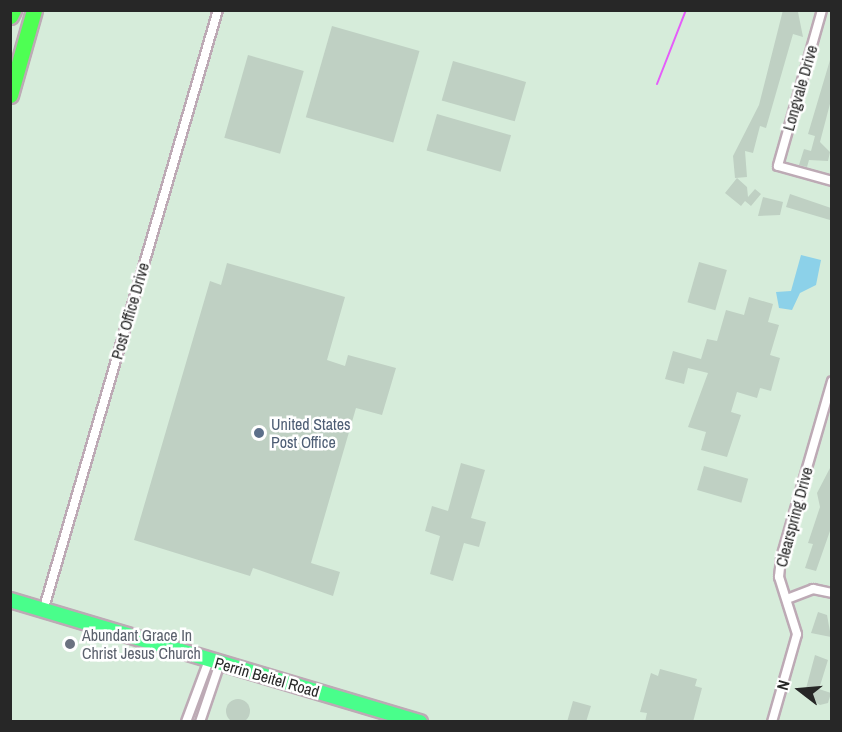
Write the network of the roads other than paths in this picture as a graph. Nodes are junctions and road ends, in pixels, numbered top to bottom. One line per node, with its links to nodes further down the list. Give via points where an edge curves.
1 (13, 10): 5 (highway)
2 (33, 10): 6 (highway); 7 (highway)
3 (218, 10): 13 (street, Post Office Drive)
4 (822, 10): 8 (street, Longvale Drive, via 778,166)
5 (10, 16)
6 (10, 58)
7 (10, 95)
8 (831, 181)
9 (831, 381): 11 (street, Clearspring Drive, via 781,558 779,577)
10 (831, 593): 11 (street, via 813,590)
11 (787, 599): 18 (street, Clearspring Drive, via 796,634)
12 (10, 600): 13 (main road, Perrin Beitel Road)
13 (43, 611): 14 (main road, Perrin Beitel Road)
14 (215, 662): 15 (street); 16 (street); 17 (main road, Perrin Beitel Road)
15 (186, 722)
16 (200, 722)
17 (420, 722)
18 (772, 722)

